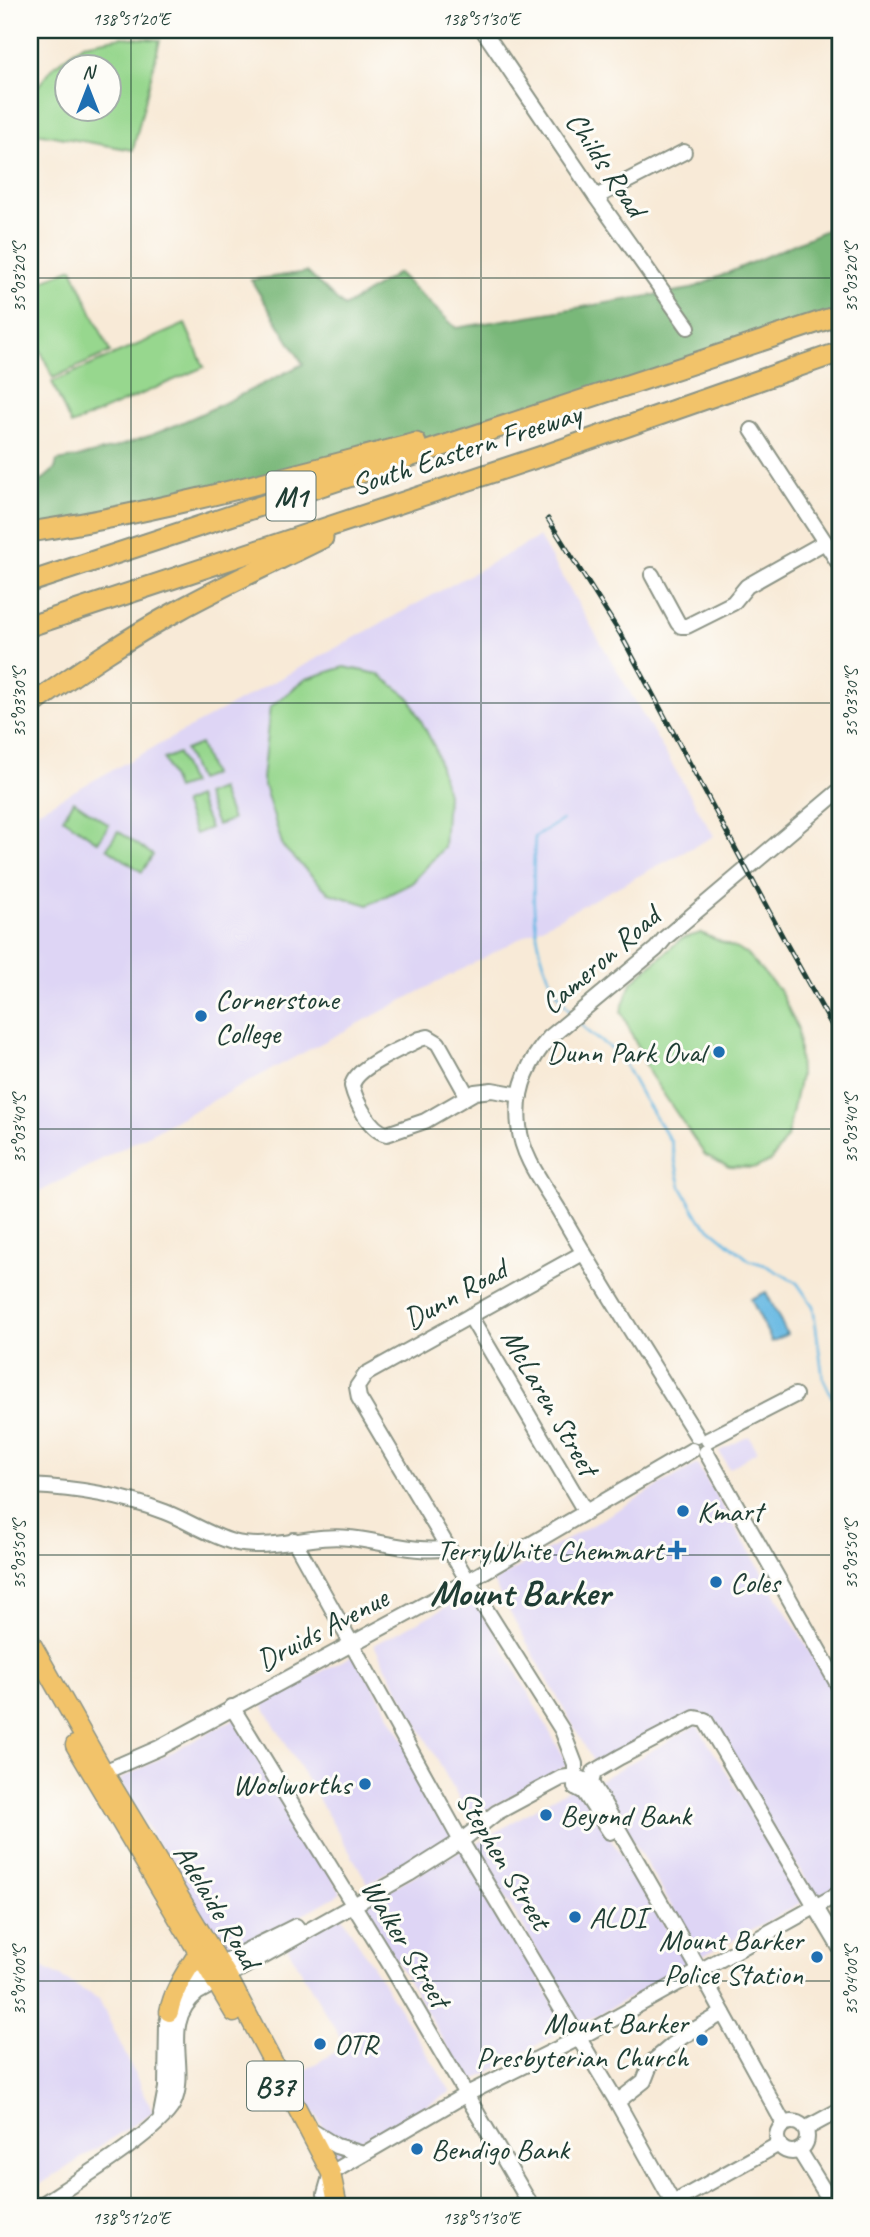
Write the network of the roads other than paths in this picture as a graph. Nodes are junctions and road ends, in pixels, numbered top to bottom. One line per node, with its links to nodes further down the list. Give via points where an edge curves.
1 (483, 30): 3 (street, Childs Road)
2 (684, 152): 3 (street)
3 (596, 197): 5 (street, Childs Road)
4 (840, 314): 7 (highway, South Eastern Freeway / M1)
5 (688, 327)
6 (840, 352): 9 (highway, South Eastern Freeway / M1)
7 (553, 410): 10 (highway, via 224,493); 14 (highway, South Eastern Freeway / M1)
8 (752, 430): 11 (street)
9 (383, 508): 15 (highway, South Eastern Freeway / M1); 16 (highway, via 177,611)
10 (30, 532)
11 (825, 542): 12 (street); 13 (street, via 747,586 733,603 687,626 678,623)
12 (840, 565)
13 (652, 575)
14 (30, 582)
15 (30, 626)
16 (30, 706)
17 (840, 790): 18 (street, Cameron Road, via 550,1038 535,1055)
18 (520, 1095): 19 (street, via 485,1090); 20 (street, Cameron Road, via 519,1129 527,1155)
19 (467, 1096): 19 (street, via 438,1043 428,1037 360,1071 352,1086 373,1127 387,1134 425,1122)
20 (583, 1253): 21 (street, Dunn Road); 23 (street, Cameron Road)
21 (470, 1316): 25 (street, McLaren Street); 27 (street, Dunn Road, via 366,1374 357,1387 359,1398)
22 (795, 1395): 23 (street, Druids Avenue)
23 (701, 1445): 25 (street, Druids Avenue); 32 (street, Cameron Road)
24 (30, 1486): 26 (street, via 123,1498 234,1542)
25 (586, 1513): 28 (street, Druids Avenue)
26 (294, 1540): 27 (street, via 340,1536 431,1550); 30 (street, Stephen Street)
27 (449, 1548): 28 (street)
28 (468, 1581): 30 (street, Druids Avenue); 35 (street, via 562,1730 575,1764)
29 (30, 1641): 34 (main road, Adelaide Road / B37)
30 (351, 1643): 33 (street, Druids Avenue); 37 (street, Stephen Street)
31 (30, 1661): 34 (main road, Adelaide Road / B37)
32 (840, 1688)
33 (232, 1707): 34 (street, Druids Avenue); 40 (street, Walker Street)
34 (103, 1778): 43 (main road, Adelaide Road / B37); 45 (main road, Adelaide Road / B37)
35 (575, 1782): 36 (street); 37 (street, via 561,1778 496,1813); 38 (street)
36 (591, 1783): 38 (street); 41 (street, via 594,1772 620,1756 695,1718 705,1720)
37 (461, 1841): 40 (street, via 409,1874); 48 (street, Stephen Street)
38 (649, 1885): 44 (street)
39 (840, 1893): 41 (street)
40 (351, 1902): 45 (street); 49 (street, Walker Street)
41 (816, 1907): 42 (street); 44 (street)
42 (840, 1948)
43 (198, 1953): 45 (main road, Adelaide Road / B37); 46 (main road)
44 (700, 1971): 47 (street); 48 (street)
45 (218, 1974): 46 (street, via 193,1982); 52 (street, via 188,2000 177,2022 177,2086 174,2101); 54 (main road, Adelaide Road / B37); 60 (main road, Adelaide Road / B37, via 304,2139)
46 (169, 2012): 52 (street, via 166,2088)
47 (723, 2012): 50 (street, via 650,2063 644,2081); 53 (street)
48 (579, 2038): 49 (street); 50 (street, Stephen Street)
49 (465, 2095): 58 (street); 64 (street, Walker Street)
50 (617, 2102): 61 (street, Stephen Street)
51 (840, 2110): 55 (street)
52 (158, 2122): 62 (street)
53 (784, 2124): 55 (street, via 798,2123); 56 (street, via 778,2132)
54 (309, 2129): 58 (street, via 335,2146); 59 (main road, Adelaide Road / B37)
55 (805, 2129): 57 (street, via 806,2143)
56 (779, 2144): 57 (street, via 789,2152); 61 (street)
57 (799, 2150): 65 (street)
58 (363, 2154): 59 (street)
59 (331, 2173): 60 (street); 63 (main road, Adelaide Road / B37)
60 (326, 2201)
61 (669, 2205)
62 (38, 2207)
63 (338, 2207)
64 (532, 2207)
65 (834, 2207)

